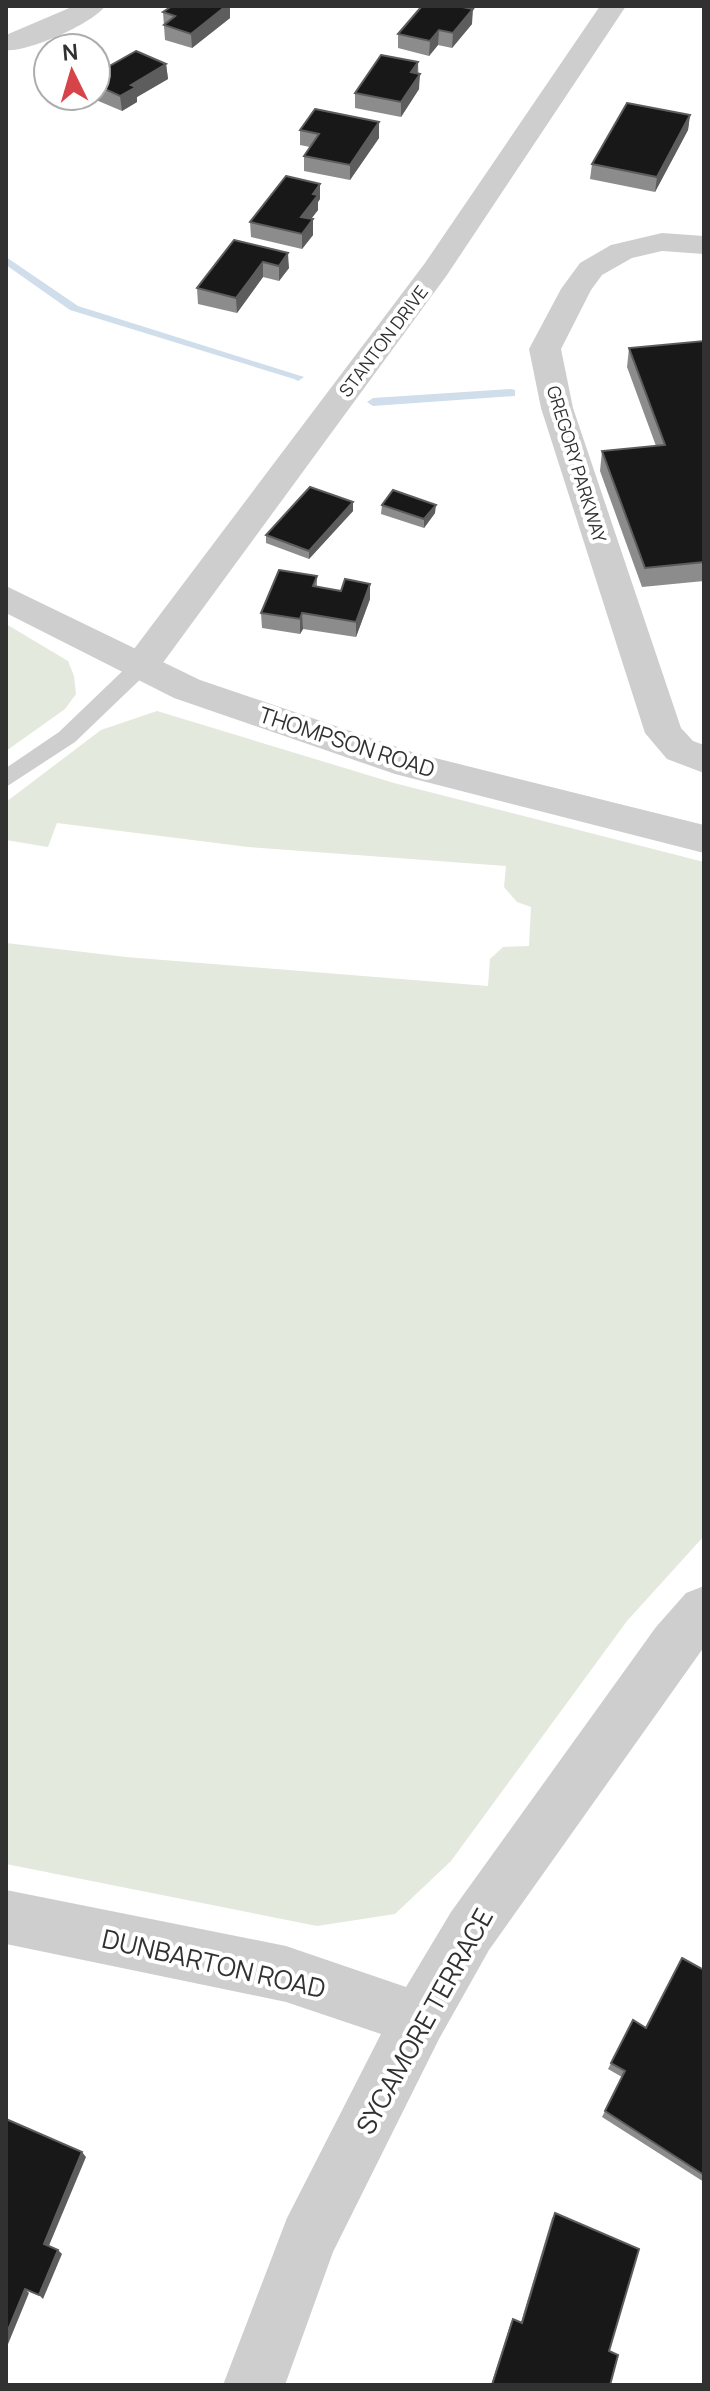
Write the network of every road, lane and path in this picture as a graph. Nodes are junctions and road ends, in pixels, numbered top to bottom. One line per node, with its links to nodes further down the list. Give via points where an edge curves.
1 (92, 6): 3 (street)
2 (613, 6): 6 (street, STANTON DRIVE, via 436,269)
3 (11, 43)
4 (704, 245): 7 (street, GREGORY PARKWAY, via 662,242 622,251 591,269 545,349 557,408 664,733 680,750)
5 (6, 598): 6 (street, THOMPSON ROAD)
6 (141, 666): 8 (lane, via 67,737); 9 (street, THOMPSON ROAD, via 187,689 408,765)
7 (704, 760)
8 (6, 779)
9 (704, 839)
10 (704, 1610): 12 (street, SYCAMORE TERRACE, via 674,1644 470,1931)
11 (6, 1917): 12 (street, DUNBARTON ROAD, via 286,1974)
12 (419, 2019): 13 (street, SYCAMORE TERRACE, via 308,2239)
13 (254, 2385)

